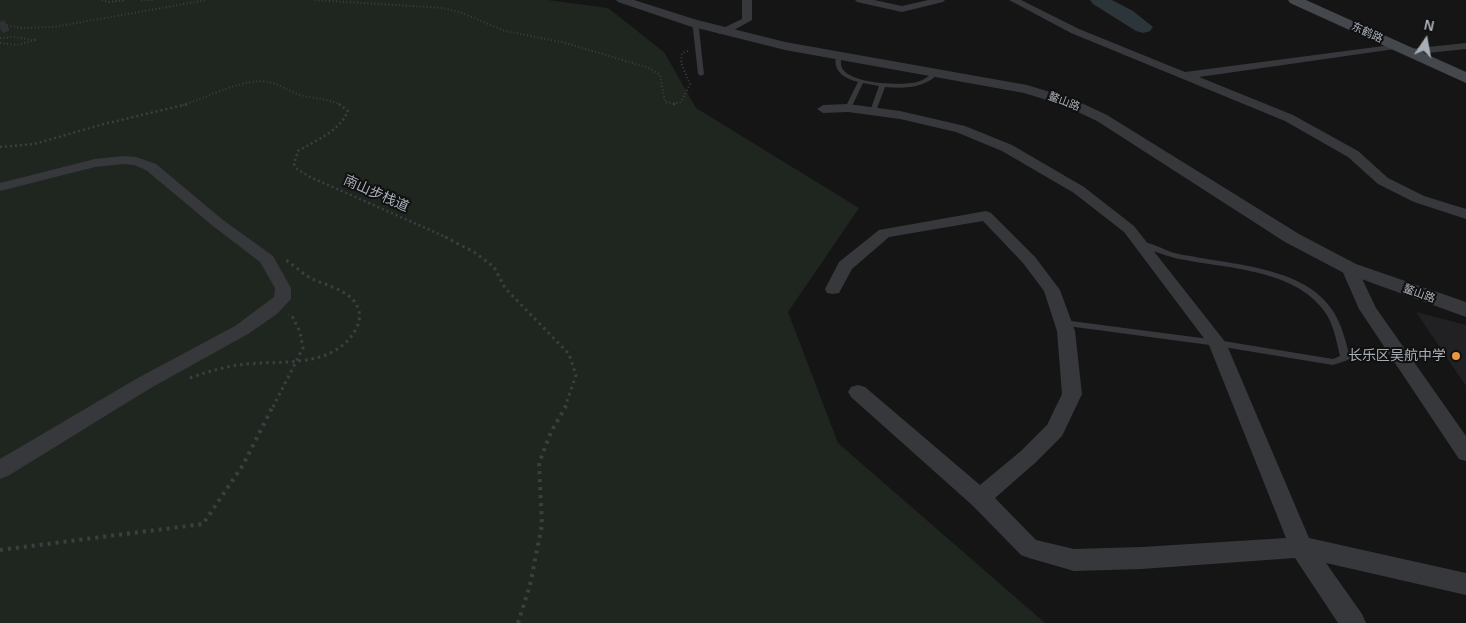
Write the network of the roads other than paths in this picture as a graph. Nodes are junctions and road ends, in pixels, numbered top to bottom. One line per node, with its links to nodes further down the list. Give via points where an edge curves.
1 (622, 0): 7 (street, 鳌山路)
2 (747, 0): 8 (street, via 747,20)
3 (860, 0): 4 (street, via 902,9)
4 (940, 0)
5 (1014, 0): 14 (street, via 1083,34)
6 (1294, 0): 10 (main road, 东鹤路)
7 (693, 24): 8 (street, 鳌山路); 13 (lane)
8 (722, 32): 11 (street, 鳌山路)
9 (1466, 46): 10 (street)
10 (1401, 49): 14 (street); 15 (main road, 东鹤路)
11 (839, 56): 12 (street, 鳌山路); 16 (lane, via 841,70)
12 (936, 73): 17 (lane, via 929,80 915,85); 24 (street, 鳌山路, via 1027,89 1068,102 1102,118 1292,238)
13 (700, 74)
14 (1184, 76): 22 (street, via 1290,118 1353,154 1383,182 1419,199)
15 (1466, 78)
16 (861, 81): 17 (lane); 18 (lane)
17 (883, 84): 20 (lane)
18 (848, 108): 19 (street); 20 (street)
19 (823, 109)
20 (872, 111): 23 (street, via 960,129 1006,148 1079,190 1129,229)
21 (0, 187): 31 (street, via 95,163 136,161 151,167 266,259 283,288 282,299 251,324 158,375)
22 (1466, 214)
23 (1141, 244): 28 (street); 28 (lane, via 1299,284 1320,299 1336,322 1345,358 1333,362)
24 (1348, 268): 26 (street, 鳌山路); 30 (street, via 1368,309)
25 (833, 289): 27 (street, via 845,266 884,233 986,216 1029,260 1052,290)
26 (1466, 310)
27 (1063, 323): 28 (lane); 32 (street, via 1072,394 1055,430)
28 (1217, 343): 33 (street)
29 (858, 392): 32 (street)
30 (1466, 452)
31 (0, 470)
32 (980, 498): 33 (street, via 1029,548 1074,560)
33 (1301, 547): 34 (street); 35 (street)
34 (1466, 584)
35 (1353, 623)

